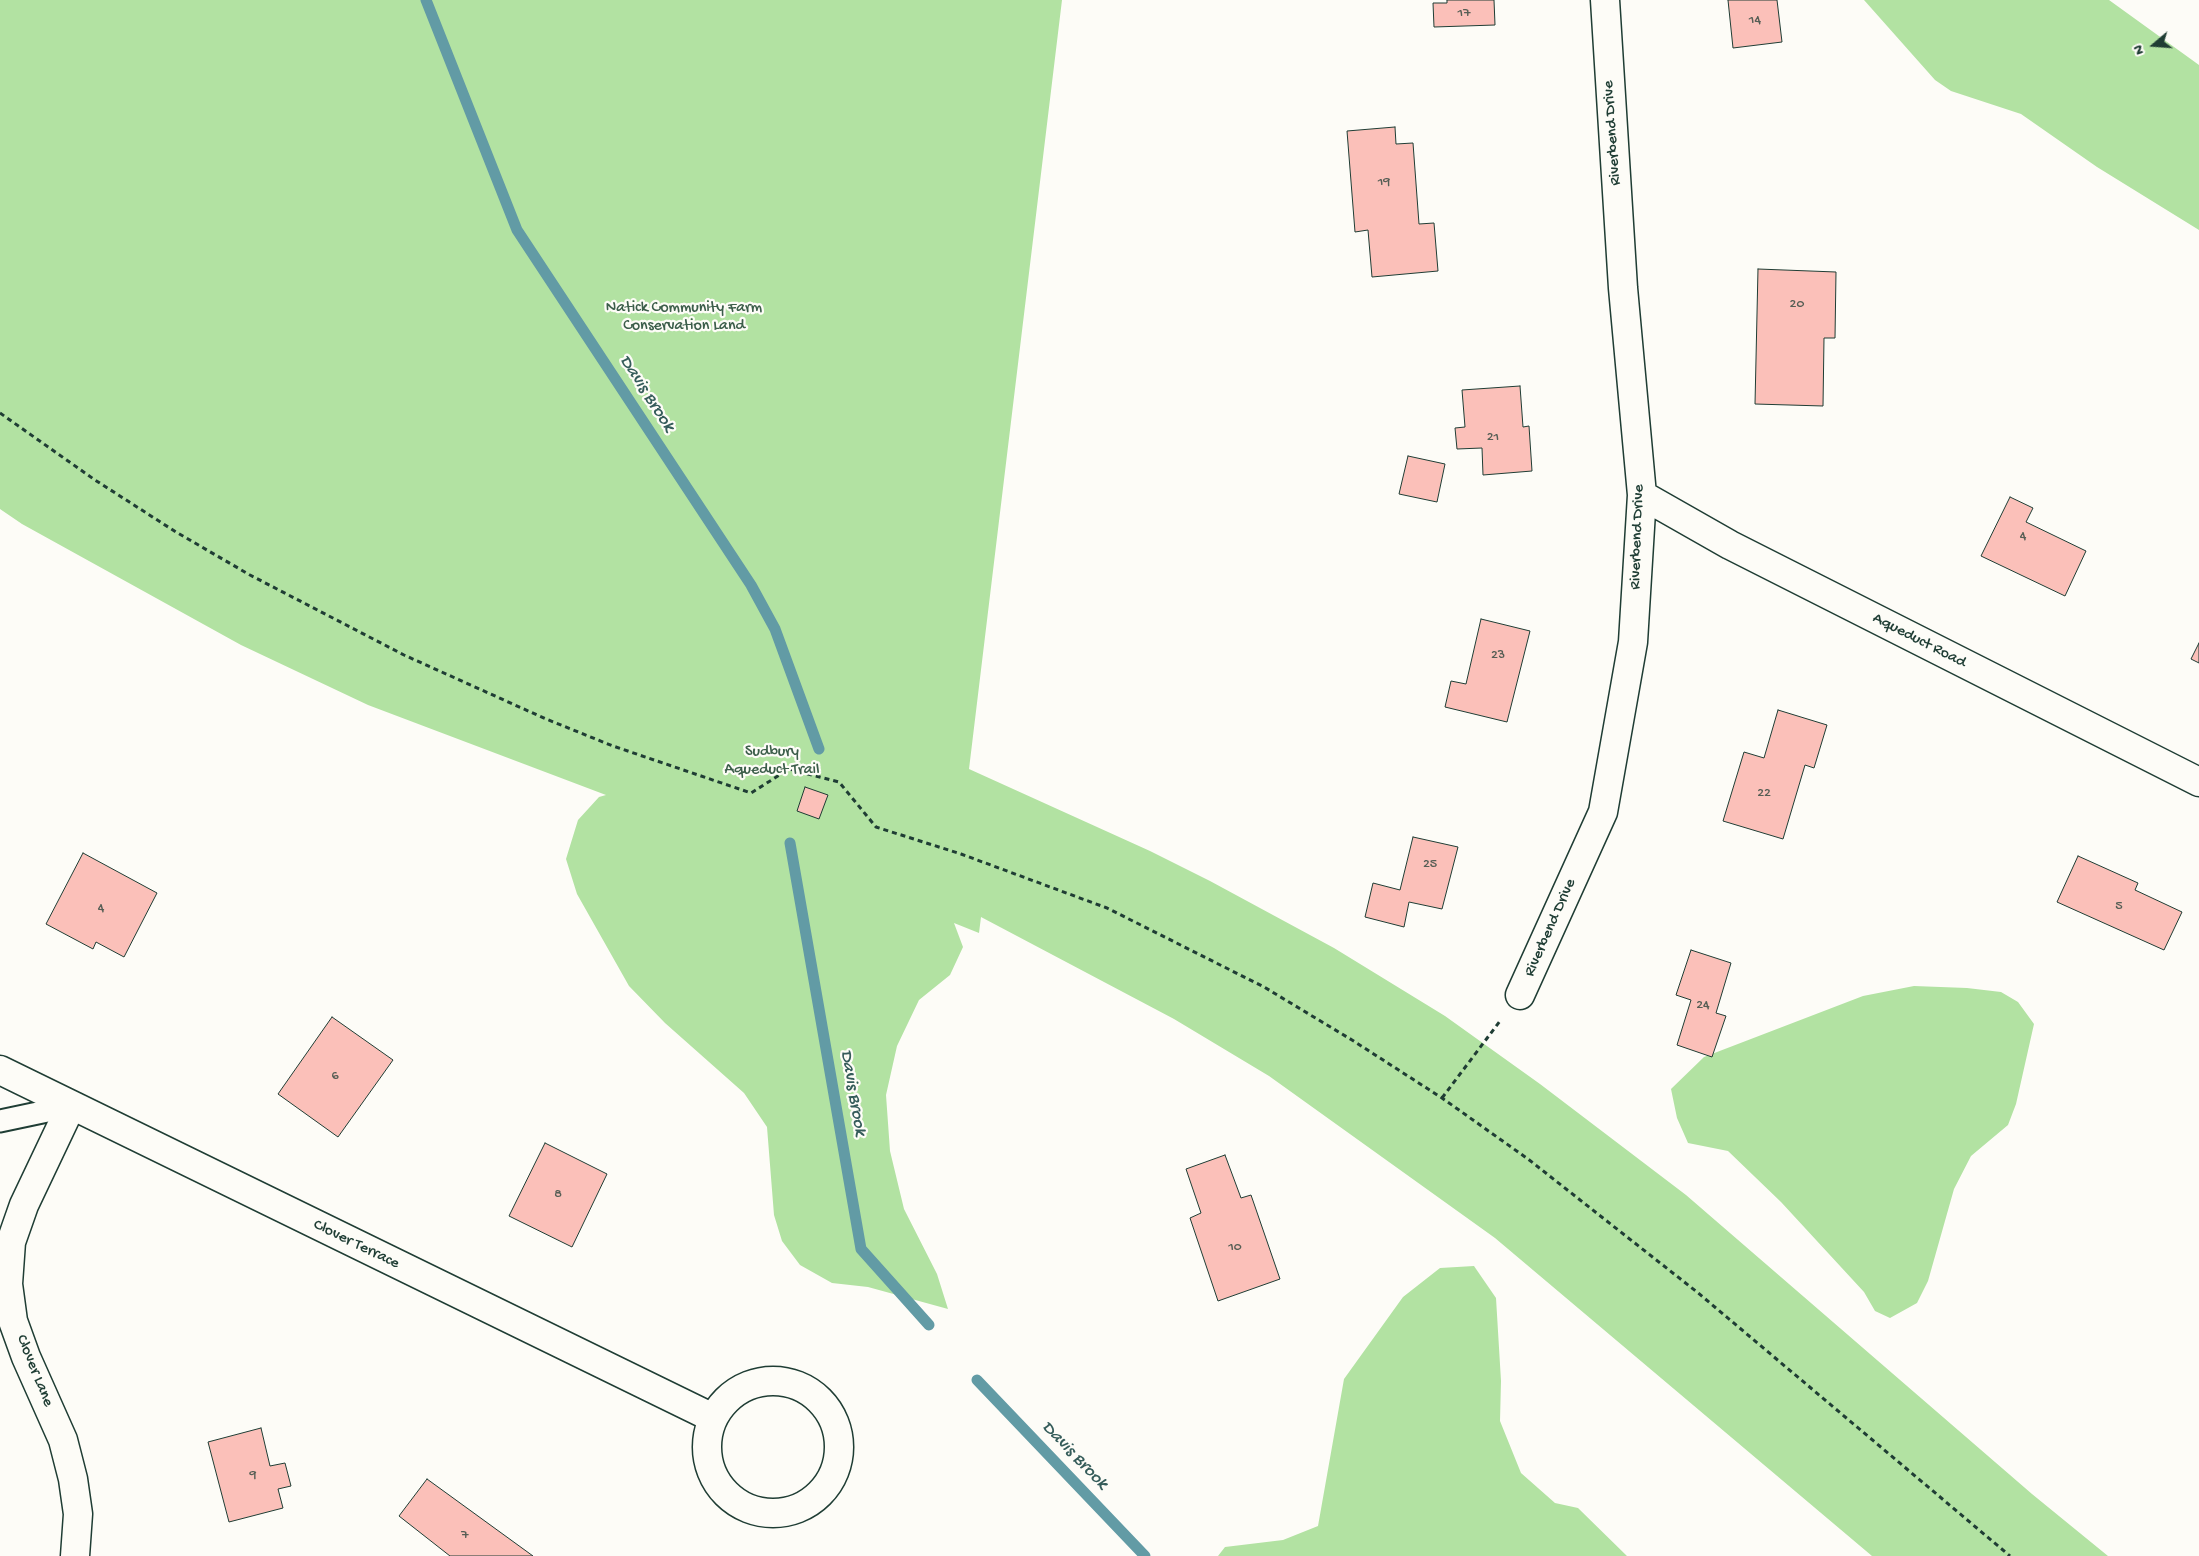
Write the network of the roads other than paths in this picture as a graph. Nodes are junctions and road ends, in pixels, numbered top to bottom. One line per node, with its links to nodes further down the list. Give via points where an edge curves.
1 (1605, 0): 2 (street, Riverbend Drive, via 1623,288)
2 (1642, 495): 3 (street, Aqueduct Road, via 1730,545); 4 (street, Riverbend Drive, via 1634,642 1603,812)
3 (2199, 782)
4 (1520, 995)
5 (0, 1070): 6 (street, Clover Terrace)
6 (71, 1106): 7 (lane); 8 (street, Clover Terrace); 9 (street, Clover Lane, via 24,1205 12,1242 8,1284 13,1321 63,1440 73,1479 78,1514)
7 (0, 1121)
8 (713, 1418): 8 (street, via 708,1433 708,1456 714,1476 729,1497 751,1510 777,1514 800,1508 819,1496 832,1478 838,1458 838,1439 832,1419 821,1402 805,1389 786,1382 764,1382 744,1388 728,1399)
9 (75, 1556)

